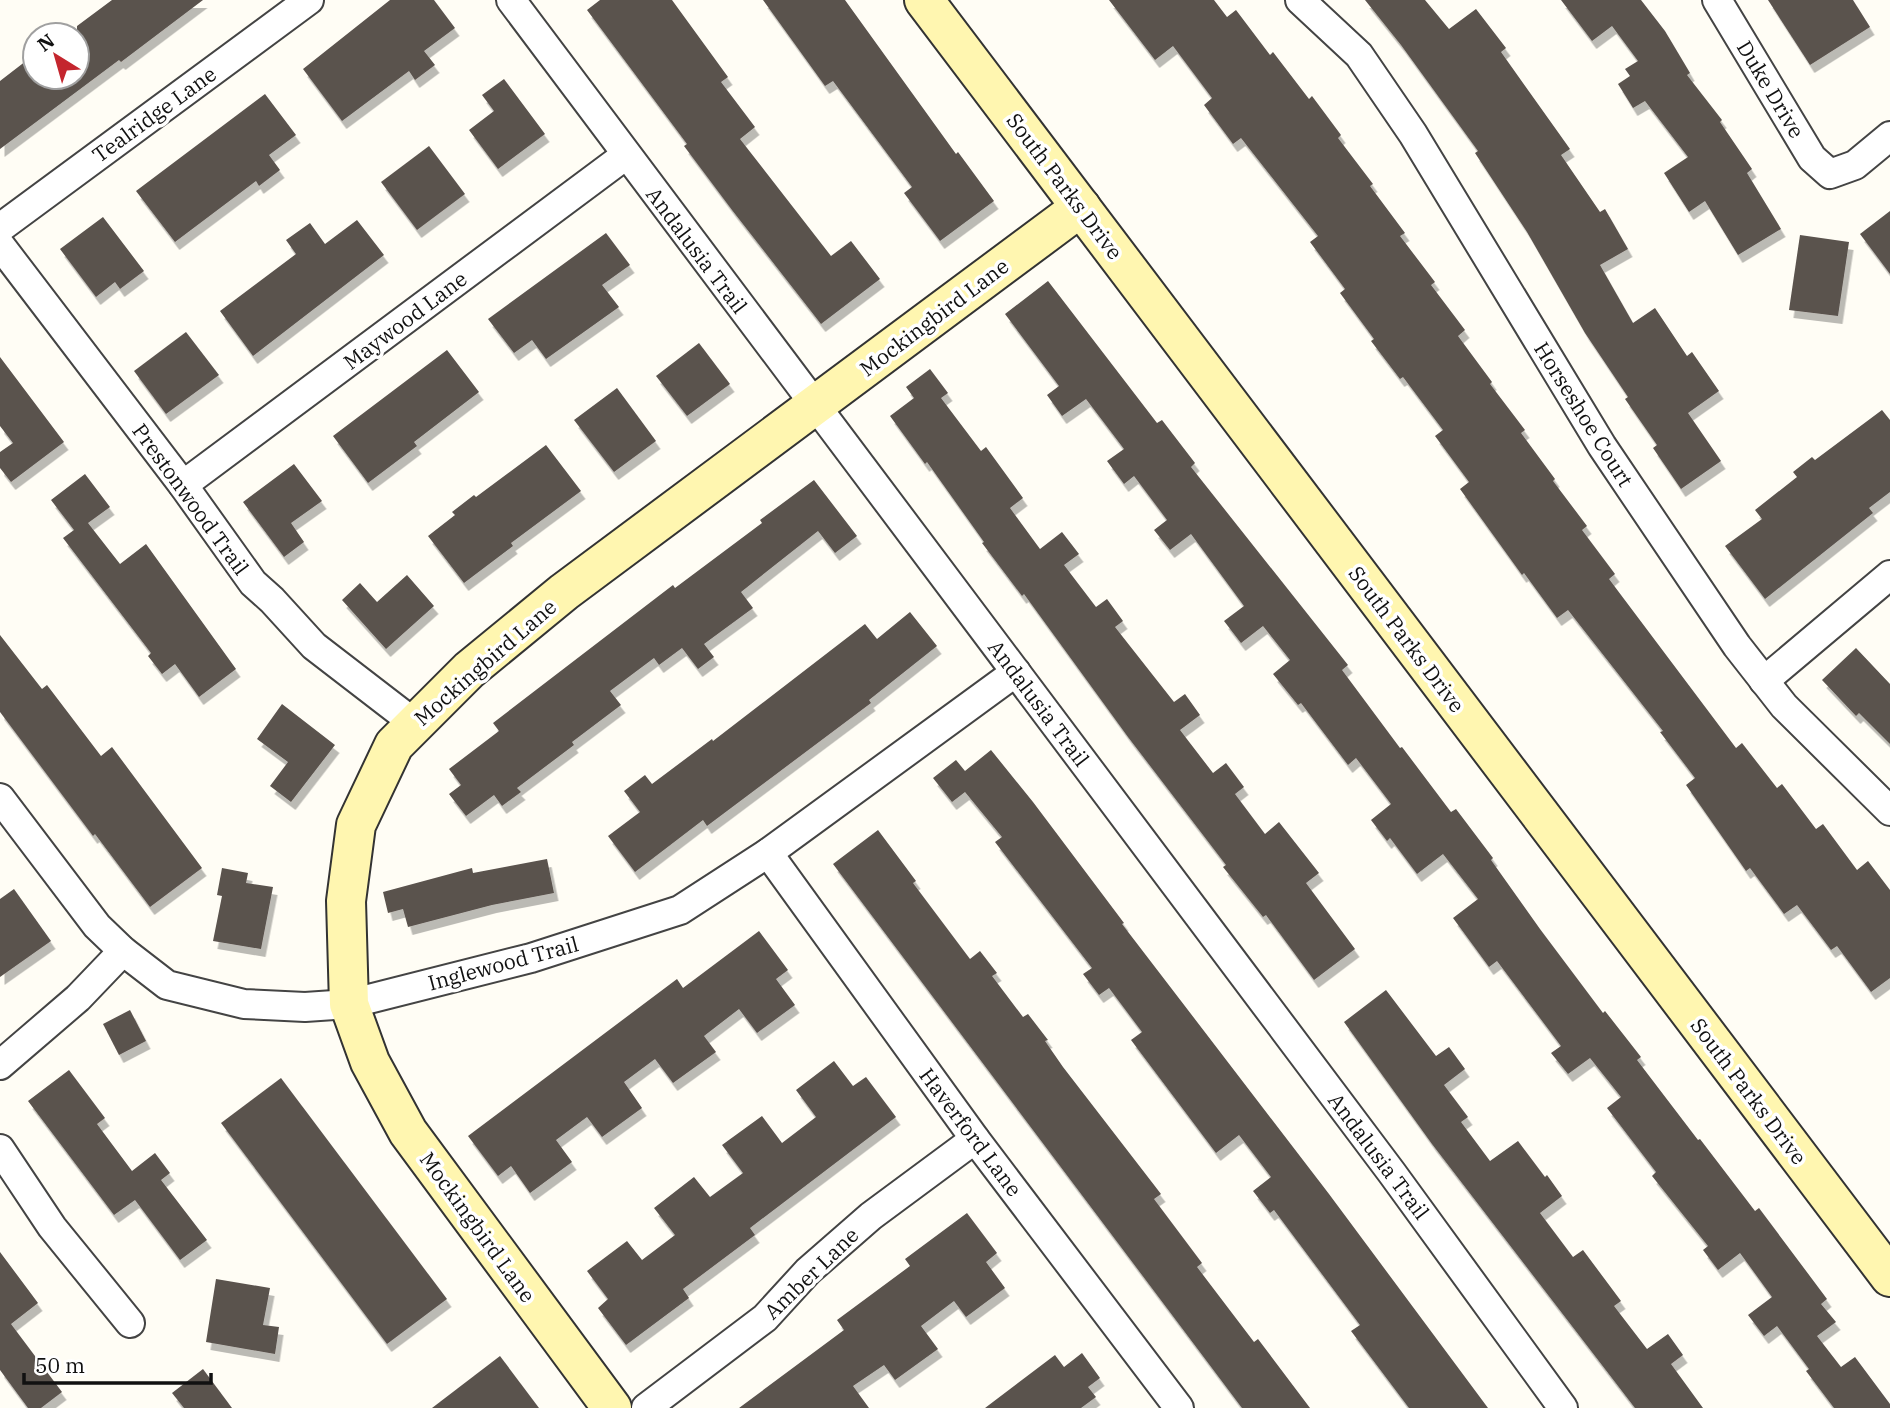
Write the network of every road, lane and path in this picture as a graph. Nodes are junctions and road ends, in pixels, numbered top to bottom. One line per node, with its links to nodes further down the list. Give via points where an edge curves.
1 (309, 0): 9 (street, Tealridge Lane)
2 (511, 0): 7 (street, Andalusia Trail)
3 (924, 0): 8 (street, South Parks Drive)
4 (1300, 0): 15 (street, Horseshoe Court, via 1359,55 1398,111 1602,446)
5 (1717, 0): 6 (street, Duke Drive, via 1812,158 1830,174 1855,165)
6 (1890, 136)
7 (626, 155): 11 (street, Andalusia Trail); 12 (street, Maywood Lane)
8 (1081, 207): 11 (street, Mockingbird Lane); 25 (street, South Parks Drive)
9 (0, 229)
10 (0, 245): 12 (street, Prestonwood Trail)
11 (814, 406): 14 (street, Andalusia Trail); 16 (street, Mockingbird Lane, via 564,593 469,670)
12 (183, 485): 16 (street, Prestonwood Trail, via 253,583 314,646)
13 (1890, 575): 15 (street)
14 (1016, 672): 19 (street, Inglewood Trail); 30 (street, Andalusia Trail)
15 (1764, 681): 18 (street, Horseshoe Court)
16 (414, 723): 21 (street, Mockingbird Lane, via 394,745 356,825 346,901)
17 (0, 798): 20 (street, Inglewood Trail, via 97,926)
18 (1890, 811)
19 (768, 853): 21 (street, Inglewood Trail, via 680,910 531,958); 23 (street, Haverford Lane)
20 (123, 951): 21 (street, Inglewood Trail, via 167,985 244,1004); 22 (street, via 78,999)
21 (349, 1004): 27 (street, Mockingbird Lane, via 370,1062 408,1132)
22 (0, 1065)
23 (975, 1139): 28 (street, Amber Lane, via 872,1216 808,1272 765,1318); 29 (street, Haverford Lane)
24 (0, 1149): 26 (street, via 52,1227)
25 (1890, 1277)
26 (130, 1322)
27 (612, 1408)
28 (646, 1408)
29 (1177, 1408)
30 (1563, 1408)

